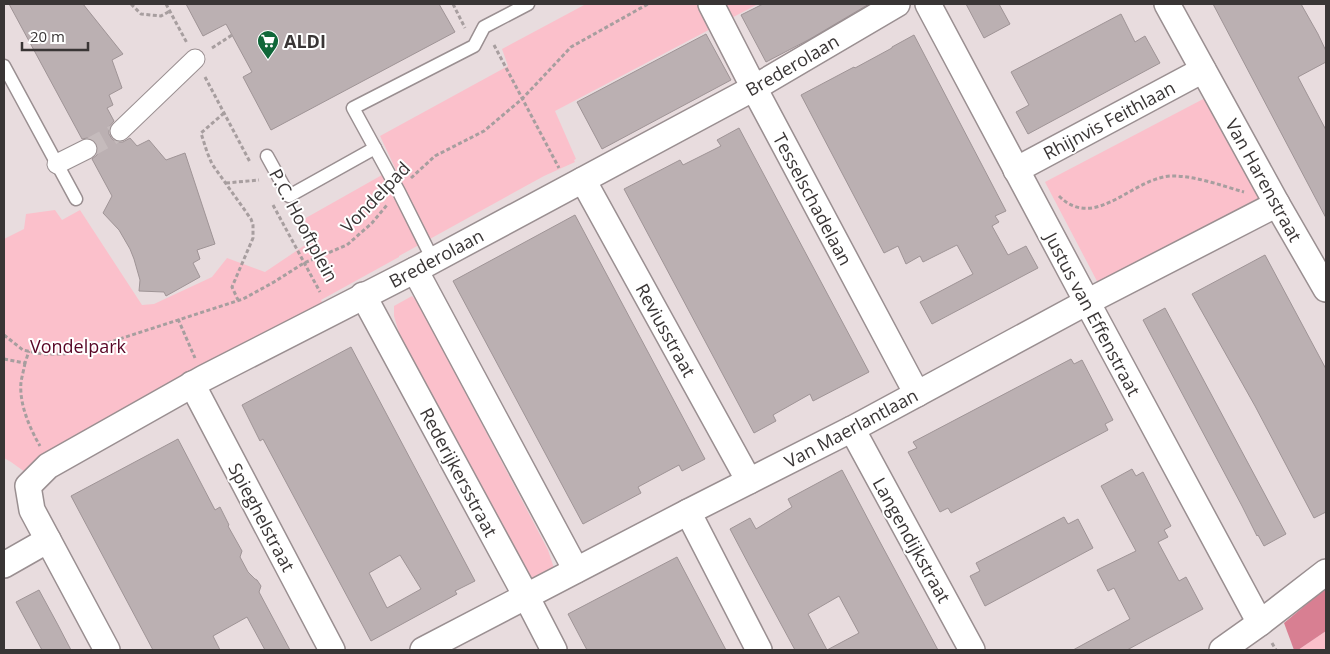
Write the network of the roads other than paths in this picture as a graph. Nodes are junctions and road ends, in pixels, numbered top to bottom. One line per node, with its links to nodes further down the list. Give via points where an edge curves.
1 (528, 4): 11 (lane, via 484,27 474,46 353,108)
2 (711, 4): 9 (street, Tesselschadelaan)
3 (897, 4): 9 (street, Brederolaan)
4 (928, 4): 15 (street, Justus van Effenstraat)
5 (1167, 4): 8 (street)
6 (195, 59): 10 (street)
7 (4, 66): 14 (lane)
8 (1203, 70): 15 (street, Rhijnvis Feithlaan); 17 (street, Van Harenstraat)
9 (754, 88): 16 (street, Brederolaan); 24 (street, Tesselschadelaan)
10 (120, 131)
11 (375, 148): 13 (lane, via 289,196); 19 (lane, via 399,192)
12 (87, 149): 14 (street)
13 (267, 156)
14 (57, 164): 18 (lane)
15 (1016, 170): 22 (street, Justus van Effenstraat)
16 (576, 183): 19 (street, Brederolaan); 26 (street, Reviusstraat)
17 (1273, 197): 20 (street, Van Harenstraat); 22 (street, Van Maerlantlaan)
18 (76, 199)
19 (424, 265): 21 (street, Brederolaan); 30 (street)
20 (1326, 289)
21 (364, 295): 23 (street, Brederolaan); 32 (street, Rederijkersstraat)
22 (1087, 302): 24 (street, Van Maerlantlaan); 33 (street, Justus van Effenstraat)
23 (198, 381): 28 (street, Brederolaan, via 50,465 28,486 32,510); 35 (street, Spieghelstraat)
24 (917, 394): 25 (street, Van Maerlantlaan)
25 (852, 429): 26 (street, Van Maerlantlaan); 39 (street, Langendijkstraat)
26 (749, 481): 27 (street, Van Maerlantlaan)
27 (688, 512): 30 (street, Van Maerlantlaan); 38 (street)
28 (48, 540): 29 (street); 34 (street)
29 (4, 564)
30 (576, 570): 32 (street, Van Maerlantlaan)
31 (1326, 572): 33 (street)
32 (526, 596): 36 (street, Van Maerlantlaan); 37 (street, Rederijkersstraat)
33 (1260, 623): 40 (street)
34 (107, 650)
35 (332, 650)
36 (423, 650)
37 (554, 650)
38 (759, 650)
39 (972, 650)
40 (1222, 650)

